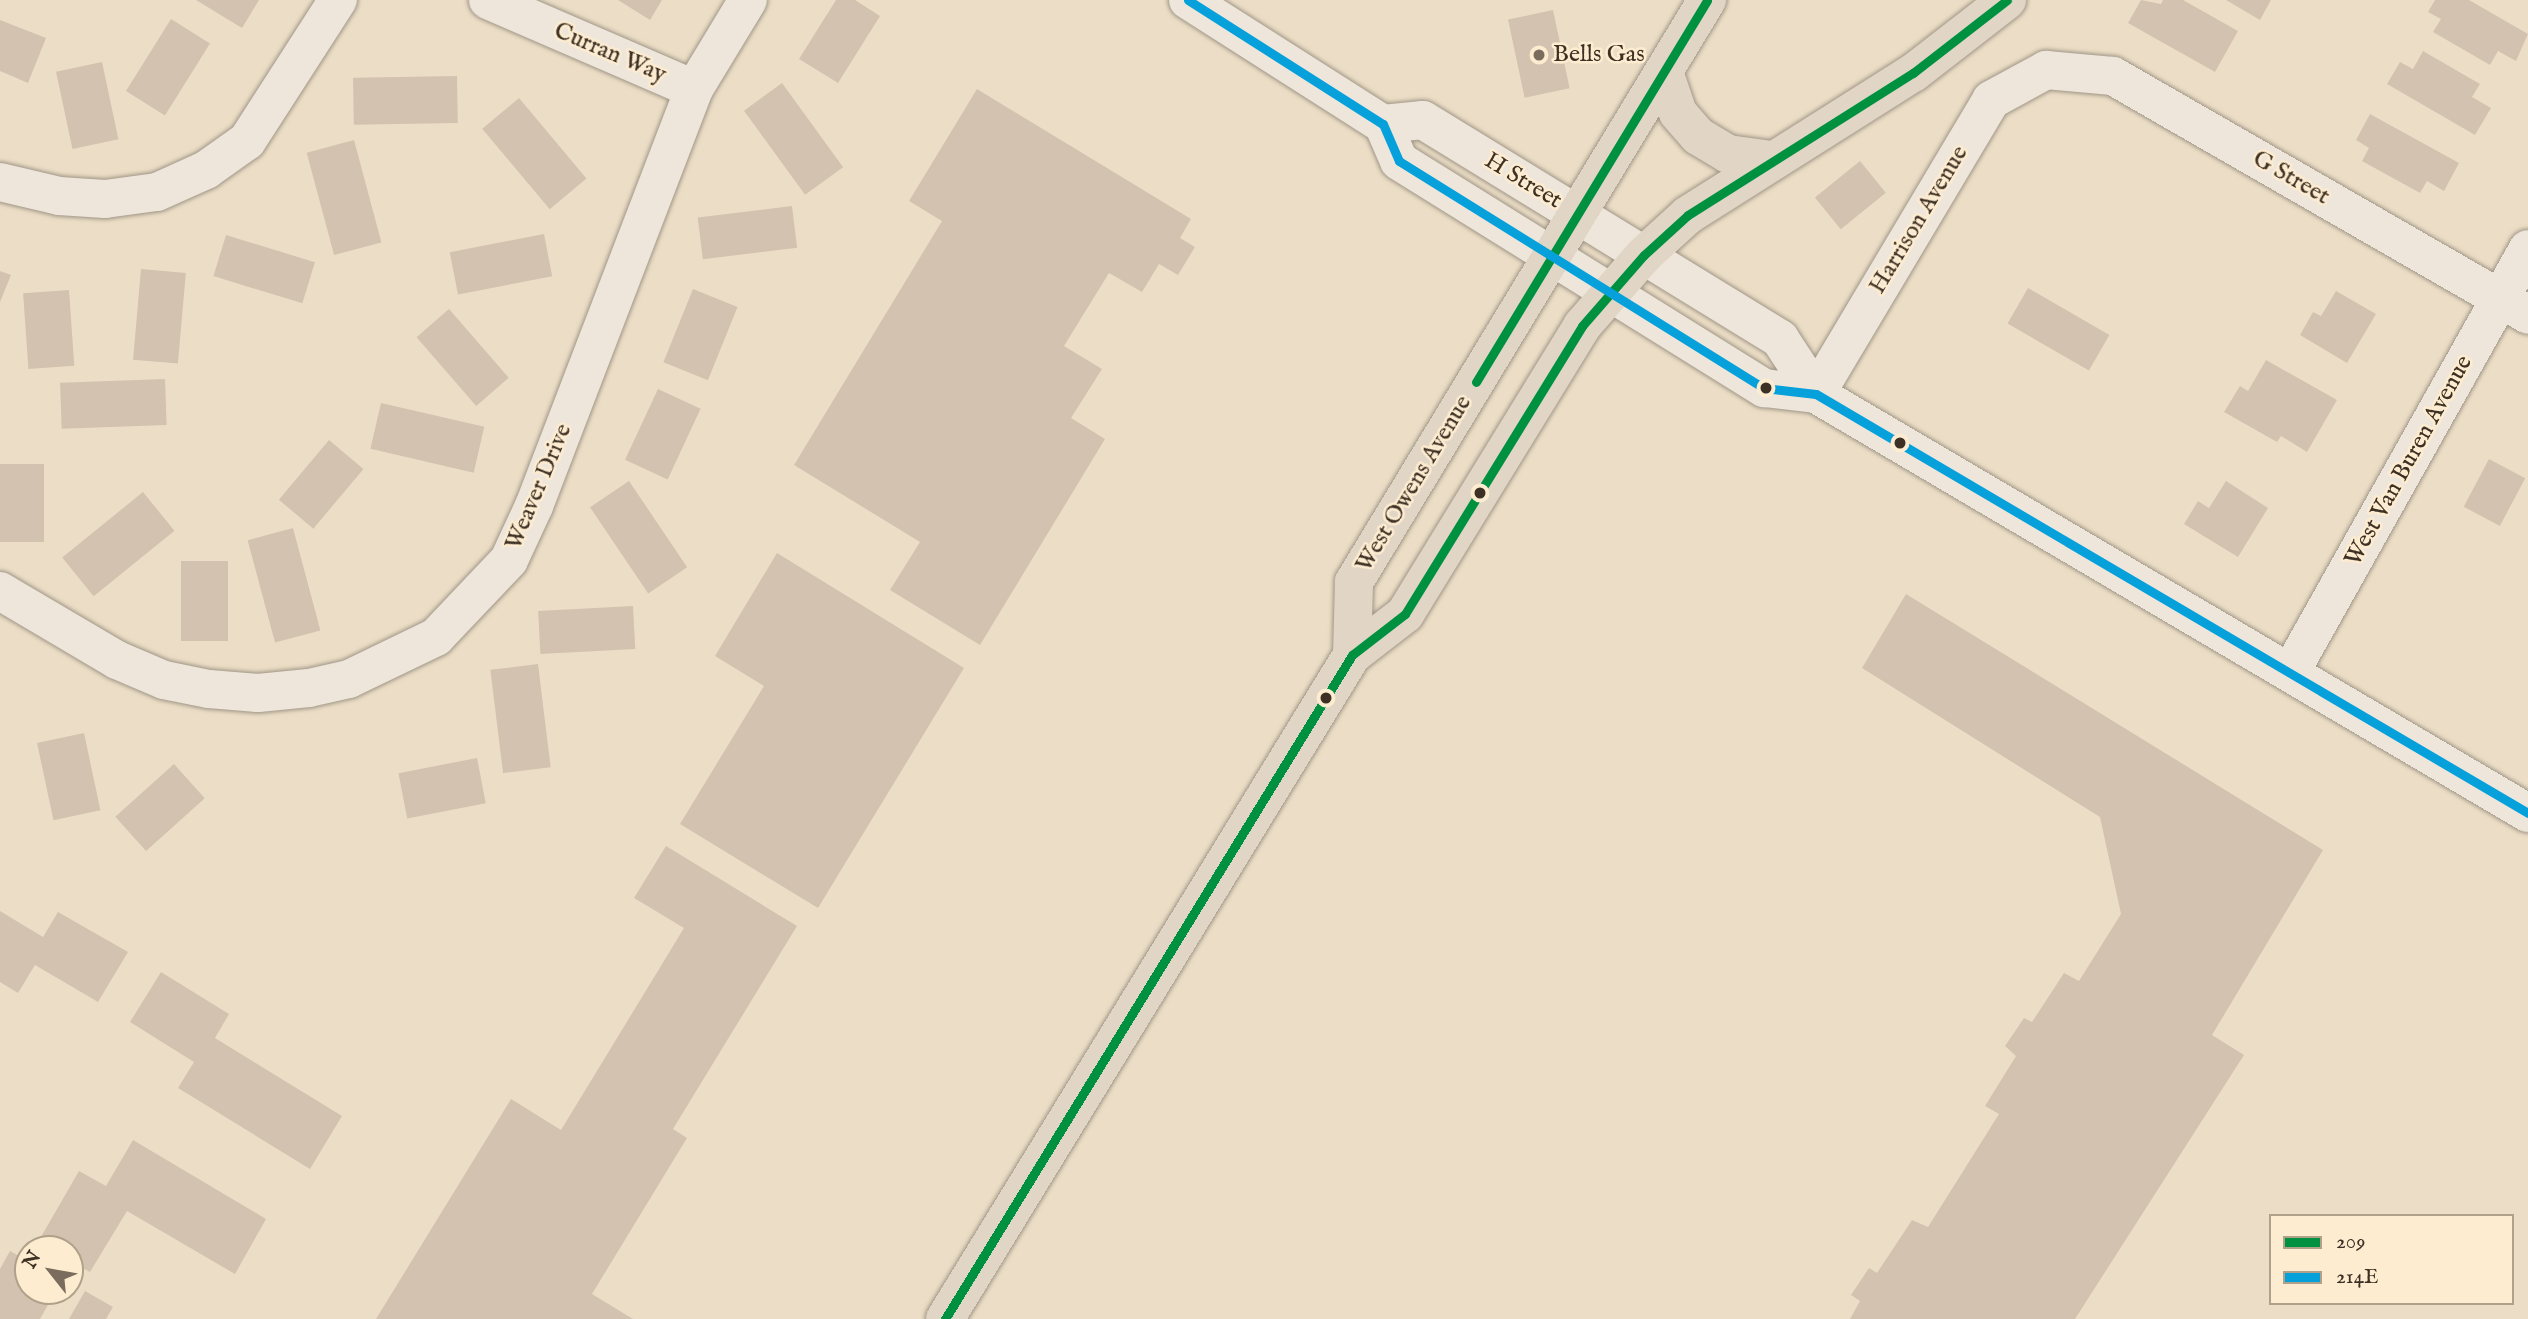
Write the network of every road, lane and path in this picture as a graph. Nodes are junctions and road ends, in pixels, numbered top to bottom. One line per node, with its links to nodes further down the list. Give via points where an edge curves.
1 (338, 0): 12 (street, via 247,141 206,170 157,192 105,199 59,196)
2 (488, 0): 9 (street, Curran Way)
3 (748, 0): 9 (street, Weaver Drive)
4 (1188, 0): 10 (street)
5 (1707, 0): 8 (main road, West Owens Avenue)
6 (2007, 0): 11 (main road, via 1913,73)
7 (2046, 70): 18 (street, G Street, via 2113,75); 19 (street, Harrison Avenue, via 1991,100)
8 (1664, 72): 11 (main road, via 1678,113 1698,136 1728,155); 13 (main road, West Owens Avenue)
9 (694, 89): 20 (street, Weaver Drive, via 534,506 509,560 436,637 360,674 309,688 258,693 209,690 164,680 117,660)
10 (1383, 124): 13 (street, H Street, via 1423,120); 16 (street, H Street, via 1399,161)
11 (1770, 160): 15 (main road, via 1688,215)
12 (0, 182)
13 (1579, 215): 15 (street, H Street); 16 (main road, West Owens Avenue)
14 (2528, 249): 18 (street, West Van Buren Avenue)
15 (1644, 255): 17 (main road); 19 (street, H Street, via 1780,339)
16 (1554, 256): 17 (street, H Street); 21 (main road, West Owens Avenue, via 1354,582)
17 (1610, 292): 19 (street, H Street, via 1763,388); 21 (main road, West Owens Avenue, via 1582,326 1405,614)
18 (2514, 307): 22 (street, West Van Buren Avenue)
19 (1816, 394): 22 (street, H Street)
20 (0, 591)
21 (1352, 655): 24 (main road, West Owens Avenue)
22 (2290, 673): 23 (street, H Street)
23 (2528, 813)
24 (945, 1319)

